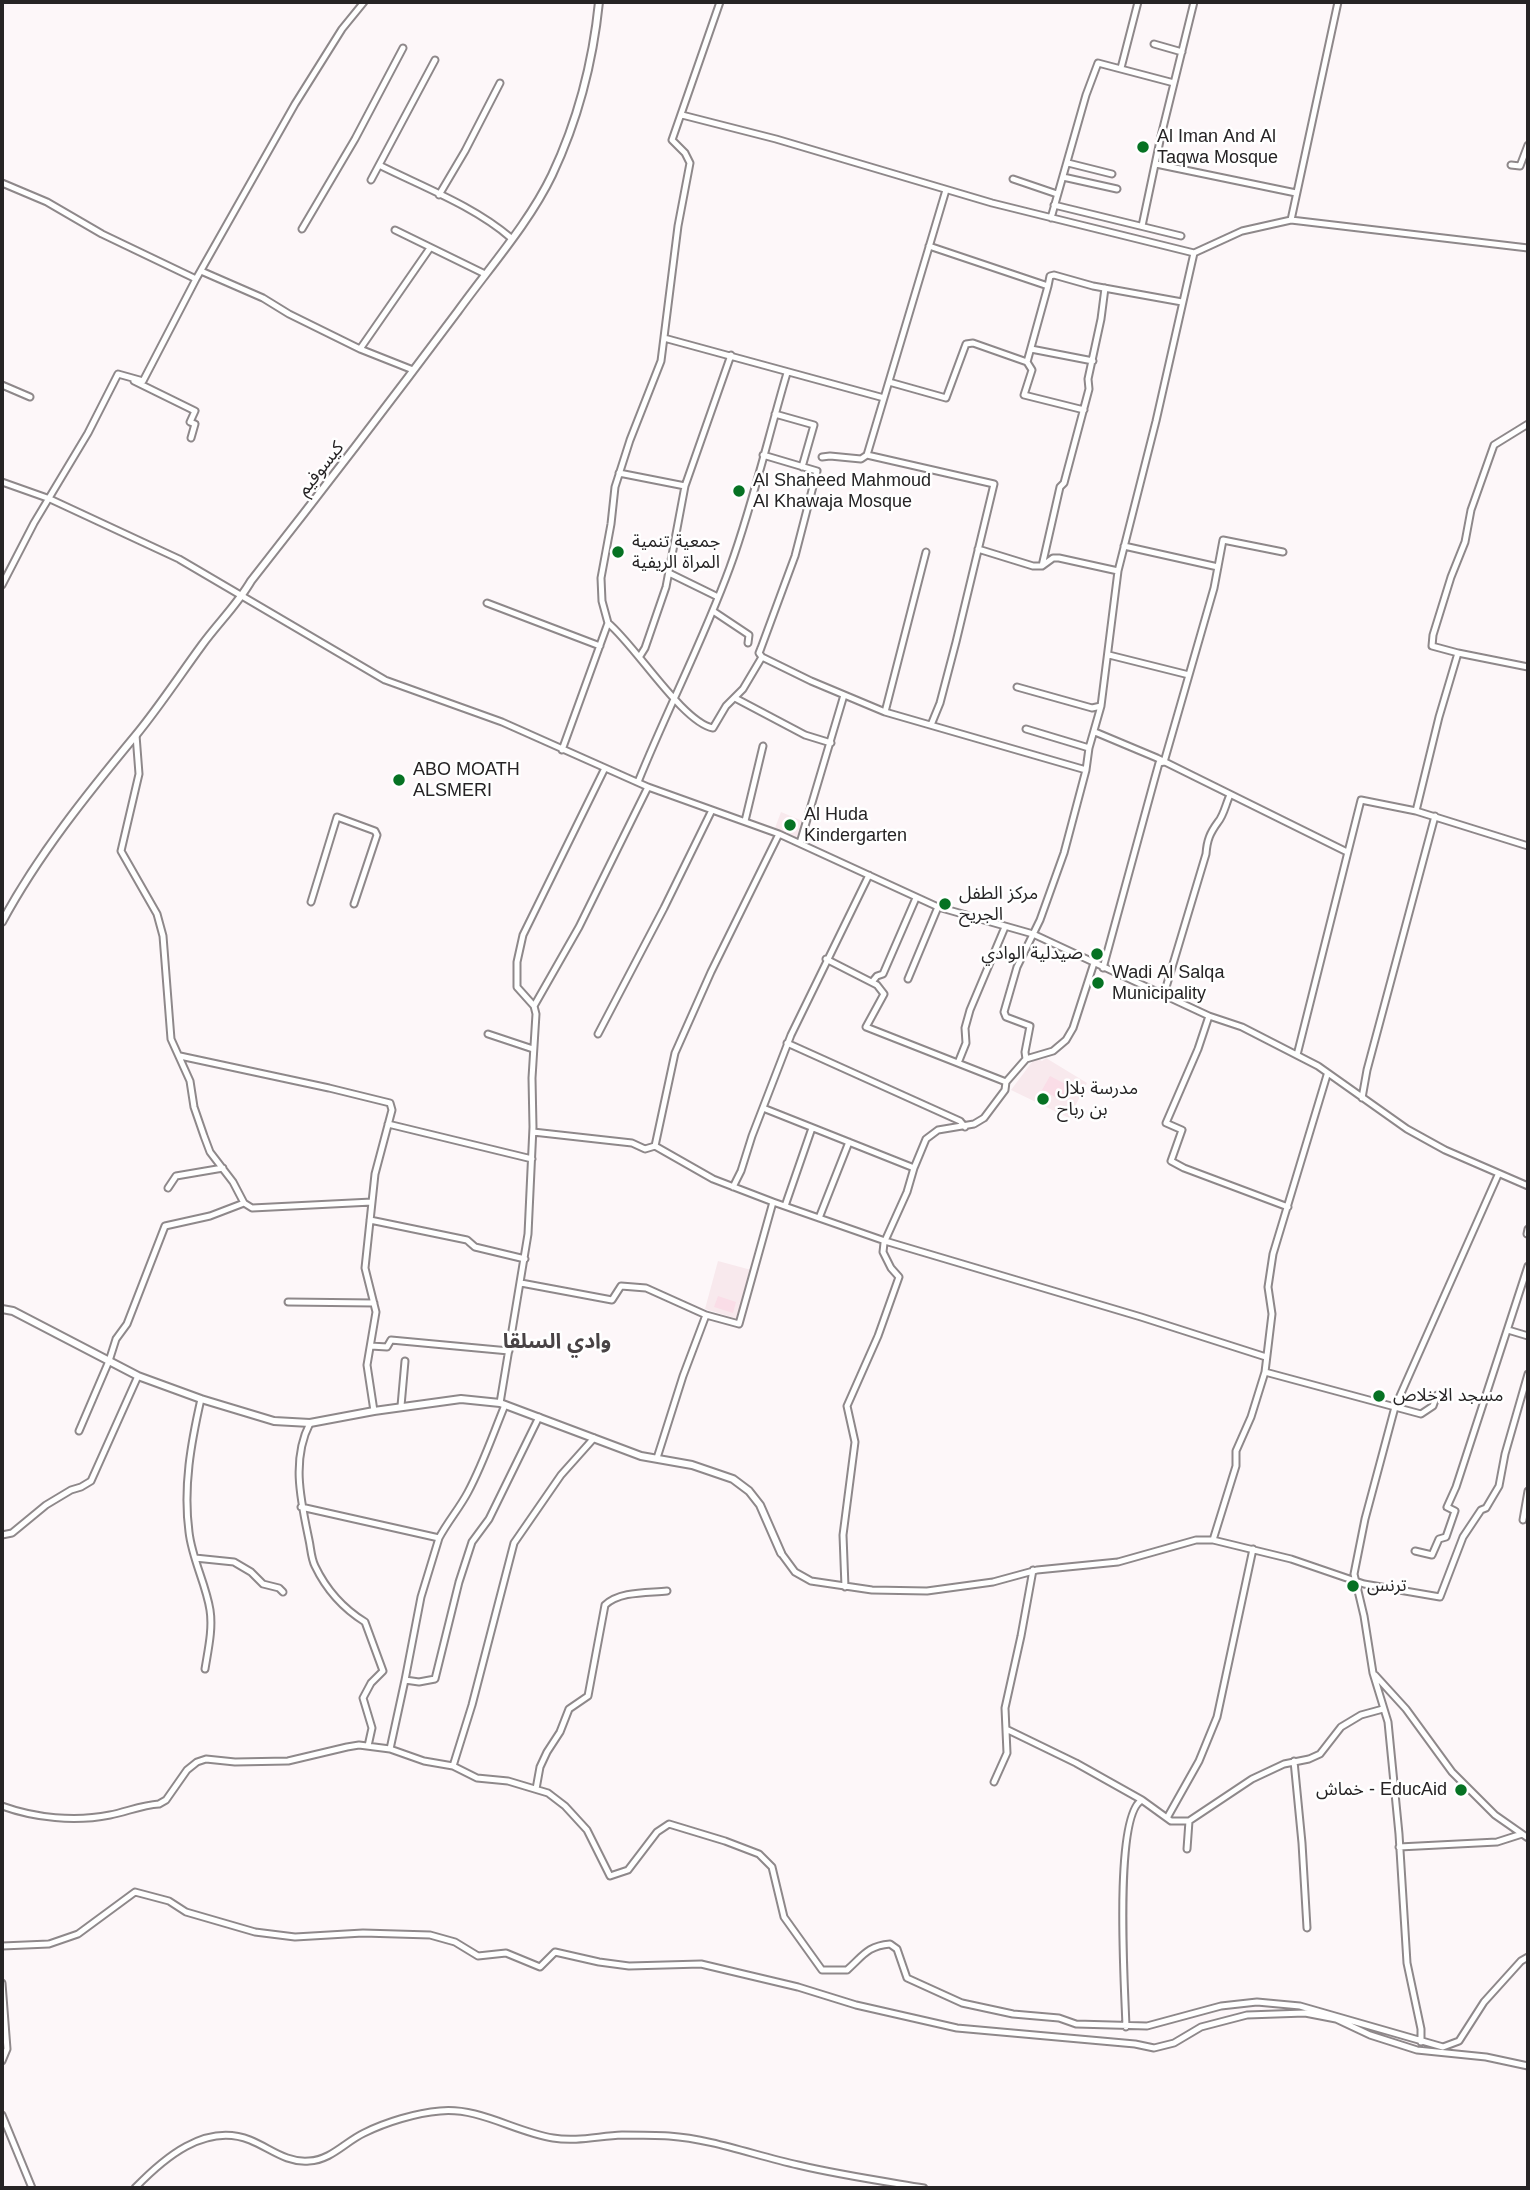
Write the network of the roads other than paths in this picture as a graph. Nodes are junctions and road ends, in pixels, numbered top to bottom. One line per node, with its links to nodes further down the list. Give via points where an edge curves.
1 (364, 2): 42 (street, via 295,104)
2 (599, 2): 37 (street, كيسوفيم, via 596,38 570,130 550,179)
3 (720, 2): 14 (street)
4 (1138, 2): 11 (street)
5 (1194, 2): 9 (street)
6 (1338, 2): 27 (street)
7 (1154, 44): 9 (street)
8 (403, 48): 34 (street)
9 (1182, 51): 13 (street)
10 (435, 60): 18 (street)
11 (1121, 68): 13 (street); 16 (street, via 1098,63)
12 (500, 83): 29 (street)
13 (1174, 83): 17 (street)
14 (681, 115): 26 (street); 48 (street, via 672,140 690,163)
15 (1528, 145): 19 (street, via 1520,166)
16 (1068, 163): 20 (street); 21 (street)
17 (1156, 164): 27 (street); 33 (street)
18 (379, 165): 23 (street); 29 (street)
19 (1511, 165)
20 (1112, 174)
21 (1063, 177): 25 (street); 28 (street)
22 (1013, 179): 28 (street)
23 (371, 180)
24 (2, 183): 44 (street)
25 (1117, 189)
26 (946, 190): 31 (street); 38 (street)
27 (1296, 193): 32 (street)
28 (1057, 194): 30 (street)
29 (439, 195): 37 (street)
30 (1054, 205): 31 (street); 33 (street)
31 (1051, 218): 41 (street)
32 (1291, 220): 40 (street); 41 (street, via 1242,231)
33 (1142, 226): 36 (street)
34 (302, 229)
35 (396, 230): 39 (street)
36 (1181, 236)
37 (511, 238): 43 (street, كيسوفيم)
38 (929, 246): 45 (street); 57 (street)
39 (430, 248): 43 (street); 49 (street)
40 (1528, 248)
41 (1194, 253): 47 (street)
42 (201, 271): 44 (street); 49 (street)
43 (485, 274): 54 (street, كيسوفيم)
44 (196, 279): 56 (street, via 143,380)
45 (1048, 286): 46 (street, via 1054,275); 50 (street)
46 (1105, 288): 47 (street); 52 (street)
47 (1182, 302): 73 (street)
48 (664, 338): 51 (street); 69 (street, via 661,361)
49 (360, 349): 54 (street)
50 (1031, 349): 52 (street); 53 (street)
51 (731, 355): 55 (street); 71 (street)
52 (1093, 360): 61 (street)
53 (1027, 362): 57 (street, via 966,344 946,398); 61 (street, via 1032,370 1024,395)
54 (413, 370): 82 (street, كيسوفيم)
55 (788, 373): 60 (street); 62 (street)
56 (128, 378): 64 (street, via 195,411); 72 (street, via 118,374)
57 (889, 383): 60 (street)
58 (2, 385): 59 (street)
59 (30, 397)
60 (884, 398): 66 (street)
61 (1084, 410): 77 (street)
62 (775, 414): 65 (street); 68 (street, via 814,425)
63 (1528, 424): 89 (street, via 1494,445 1471,510 1432,646)
64 (191, 438)
65 (763, 455): 68 (street); 83 (street)
66 (867, 455): 67 (street, via 861,459); 74 (street, via 994,484)
67 (822, 457)
68 (802, 467): 92 (street, via 817,471 794,556 759,653)
69 (619, 473): 71 (street); 86 (street, via 601,578)
70 (2, 482): 72 (street)
71 (685, 486): 80 (street)
72 (50, 499): 81 (street); 82 (street, via 179,559)
73 (1124, 546): 78 (street); 79 (street)
74 (978, 549): 77 (street); 101 (street)
75 (926, 552): 100 (street)
76 (1283, 552): 78 (street, via 1223,540)
77 (1042, 566): 79 (street, via 1059,558)
78 (1218, 567): 94 (street)
79 (1118, 571): 90 (street)
80 (669, 573): 83 (street); 91 (street)
81 (2, 585)
82 (242, 597): 104 (street, كيسوفيم); 108 (street, via 385,680 502,722)
83 (718, 597): 85 (street)
84 (487, 603): 88 (street)
85 (713, 611): 87 (street, via 749,635); 97 (street)
86 (608, 623): 88 (street); 91 (street)
87 (748, 643)
88 (600, 646): 108 (street)
89 (1458, 653): 93 (street); 116 (street)
90 (1109, 655): 94 (street); 99 (street)
91 (640, 656): 97 (street)
92 (762, 657): 96 (street); 98 (street)
93 (1528, 667)
94 (1189, 675): 109 (street)
95 (1017, 687): 99 (street, via 1092,708)
96 (844, 695): 100 (street); 105 (street)
97 (674, 697): 98 (street, via 698,722 713,728); 112 (street)
98 (736, 698): 105 (street, via 805,735)
99 (1101, 706): 103 (street)
100 (885, 712): 101 (street)
101 (931, 725): 111 (street)
102 (1026, 729): 107 (street)
103 (1095, 732): 107 (street); 109 (street)
104 (136, 735): 128 (street, كيسوفيم, via 43,857); 144 (street, via 139,774 121,851 157,914 163,936 171,1040)
105 (831, 743): 120 (street)
106 (763, 746): 118 (street)
107 (1089, 748): 111 (street)
108 (562, 750): 110 (street)
109 (1164, 762): 114 (street); 133 (street, via 1159,764)
110 (605, 768): 112 (street); 137 (street, via 523,935 517,986)
111 (1086, 770): 130 (street, via 1063,853)
112 (638, 782): 113 (street)
113 (648, 788): 115 (street); 137 (street)
114 (1230, 795): 122 (street); 136 (street, via 1208,836)
115 (712, 810): 118 (street); 140 (street)
116 (1416, 811): 117 (street); 122 (street, via 1361,800)
117 (1435, 816): 121 (street); 149 (street)
118 (745, 821): 119 (street)
119 (779, 834): 120 (street); 156 (street, via 675,1053)
120 (800, 843): 123 (street)
121 (1528, 846)
122 (1347, 852): 143 (street)
123 (869, 875): 124 (street); 131 (street)
124 (916, 898): 127 (street); 135 (street, via 883,974)
125 (311, 902): 126 (street, via 337,817 377,835)
126 (354, 904)
127 (939, 907): 129 (street); 134 (street)
128 (2, 922)
129 (1005, 927): 130 (street); 146 (street, via 970,1010)
130 (1033, 934): 132 (street); 145 (street, via 1004,1012 1030,1026)
131 (826, 959): 135 (street); 141 (street)
132 (1094, 962): 133 (street); 145 (street, via 1066,1040 1053,1051)
133 (1103, 968): 136 (street)
134 (908, 979)
135 (872, 982): 146 (street, via 884,994 866,1027)
136 (1164, 995): 138 (street)
137 (534, 1006): 142 (street)
138 (1209, 1016): 143 (street); 168 (street, via 1166,1123 1182,1130 1171,1161)
139 (488, 1034): 142 (street)
140 (598, 1034)
141 (787, 1043): 150 (street); 152 (street)
142 (533, 1049): 154 (street)
143 (1297, 1055): 147 (street)
144 (180, 1056): 151 (street, via 387,1102 392,1110); 158 (street, via 210,1152)
145 (1026, 1059): 148 (street)
146 (958, 1063): 148 (street)
147 (1327, 1075): 149 (street); 168 (street)
148 (1006, 1082): 152 (street, via 984,1118)
149 (1362, 1098): 160 (street, via 1407,1129)
150 (763, 1108): 153 (street); 162 (street)
151 (388, 1124): 157 (street); 164 (street)
152 (965, 1126): 159 (street, via 932,1134)
153 (812, 1128): 155 (street); 167 (street)
154 (533, 1132): 156 (street, via 632,1143 645,1149); 157 (street)
155 (849, 1142): 159 (street); 169 (street)
156 (655, 1146): 162 (street)
157 (532, 1159): 172 (street)
158 (223, 1168): 163 (street, via 176,1177); 166 (street)
159 (914, 1168): 171 (street)
160 (1498, 1175): 161 (street); 193 (street)
161 (1528, 1186)
162 (733, 1187): 165 (street)
163 (168, 1188)
164 (372, 1202): 166 (street, via 260,1208); 170 (street)
165 (773, 1202): 167 (street); 178 (street, via 738,1324)
166 (244, 1203): 185 (street, via 165,1226)
167 (785, 1206): 169 (street)
168 (1288, 1207): 183 (street, via 1268,1287 1272,1314)
169 (819, 1219): 171 (street)
170 (370, 1220): 172 (street, via 467,1240 475,1247); 176 (street, via 365,1273)
171 (885, 1241): 183 (street); 212 (street, via 883,1252 899,1278 847,1406 855,1443 842,1535)
172 (525, 1259): 174 (street)
173 (1528, 1266): 179 (street)
174 (521, 1283): 178 (street, via 612,1300 621,1286 646,1289); 182 (street)
175 (288, 1303): 176 (street)
176 (374, 1303): 181 (street)
177 (2, 1309): 185 (street)
178 (706, 1315): 199 (street)
179 (1508, 1330): 180 (street); 207 (street, via 1447,1507 1455,1511 1450,1529 1432,1555)
180 (1528, 1336)
181 (371, 1346): 182 (street, via 387,1347 391,1340); 194 (street, via 367,1365)
182 (509, 1351): 191 (street)
183 (1266, 1357): 186 (street)
184 (405, 1361): 192 (street)
185 (109, 1362): 188 (street); 197 (street)
186 (1265, 1372): 193 (street); 205 (street, via 1236,1451 1236,1466)
187 (1528, 1374): 211 (street, via 1499,1486 1463,1537 1440,1597)
188 (138, 1376): 190 (street); 203 (street, via 91,1481)
189 (1437, 1395): 193 (street, via 1433,1406 1421,1414)
190 (201, 1399): 196 (street, via 274,1420); 209 (street, via 186,1490)
191 (503, 1404): 192 (street, via 471,1398); 195 (street); 204 (street, via 468,1493)
192 (401, 1406): 194 (street)
193 (1395, 1407): 211 (street, via 1365,1519)
194 (374, 1410): 196 (street)
195 (539, 1418): 198 (street); 217 (street, via 489,1519 472,1542 435,1679)
196 (310, 1423): 201 (street, via 299,1465)
197 (79, 1431)
198 (594, 1438): 199 (street); 223 (street, via 561,1475 514,1543)
199 (657, 1458): 208 (street, via 711,1471 742,1485 765,1513)
200 (1528, 1491): 202 (street)
201 (301, 1507): 204 (street); 220 (street, via 317,1569 348,1612 365,1622 383,1671 363,1698 372,1728)
202 (1523, 1520)
203 (2, 1535)
204 (439, 1538): 217 (street, via 421,1597)
205 (1213, 1540): 206 (street); 210 (street, via 1196,1540 1118,1562)
206 (1253, 1549): 211 (street); 228 (street, via 1217,1717)
207 (1415, 1551)
208 (781, 1553): 212 (street, via 799,1576)
209 (195, 1558): 214 (street, via 234,1562 263,1584); 215 (street, via 211,1612)
210 (1033, 1570): 212 (street, via 948,1589); 219 (street, via 1004,1708)
211 (1356, 1581): 216 (street)
212 (845, 1587)
213 (667, 1591): 225 (street, via 612,1598 605,1605 588,1696 569,1709 540,1767)
214 (283, 1592)
215 (205, 1669)
216 (1373, 1673): 218 (street); 230 (street, via 1452,1772 1495,1815)
217 (405, 1680): 221 (street)
218 (1383, 1709): 222 (street, via 1348,1722 1320,1754); 232 (street, via 1390,1735)
219 (1006, 1730): 224 (street, via 1007,1753); 226 (street)
220 (368, 1746): 221 (street); 227 (street, via 322,1751 288,1761 206,1759 187,1770 166,1800 108,1816 23,1814)
221 (390, 1749): 223 (street)
222 (1294, 1761): 229 (street, via 1245,1783); 234 (street)
223 (453, 1766): 225 (street, via 477,1778)
224 (994, 1782)
225 (536, 1789): 238 (street, via 565,1806 587,1830 610,1876 628,1870 657,1832 669,1825 759,1854 772,1867 784,1917 822,1970 847,1970 864,1951 890,1944 897,1949 907,1978 962,2003 1076,2024)
226 (1142, 1800): 228 (street); 238 (street, via 1133,1808 1124,1868)
227 (2, 1806)
228 (1167, 1818): 229 (street)
229 (1189, 1821): 233 (street)
230 (1522, 1834): 231 (street); 232 (street, via 1497,1842)
231 (1528, 1838)
232 (1399, 1847): 239 (street, via 1406,1963)
233 (1187, 1849)
234 (1307, 1928)
235 (2, 1947): 241 (street, via 49,1944 78,1934 135,1892 255,1932 295,1937 430,1935 478,1956 506,1953 540,1966 555,1952 629,1966 701,1964 957,2028 1154,2048 1174,2043 1200,2027 1247,2015 1305,2014 1336,2019 1417,2050)
236 (1528, 1957): 239 (street, via 1484,2002 1459,2041 1443,2047)
237 (2, 1983): 240 (street, via 7,2049)
238 (1126, 2027): 239 (street, via 1256,2002 1300,2006)
239 (1421, 2042)
240 (2, 2061)
241 (1528, 2066)
242 (2, 2115): 243 (street)
243 (32, 2188)
244 (135, 2188): 245 (street, via 173,2153 211,2138 241,2137 284,2158 310,2161 328,2157 379,2126 441,2110 472,2113 556,2138 671,2136 703,2141 800,2166)
245 (924, 2188)

